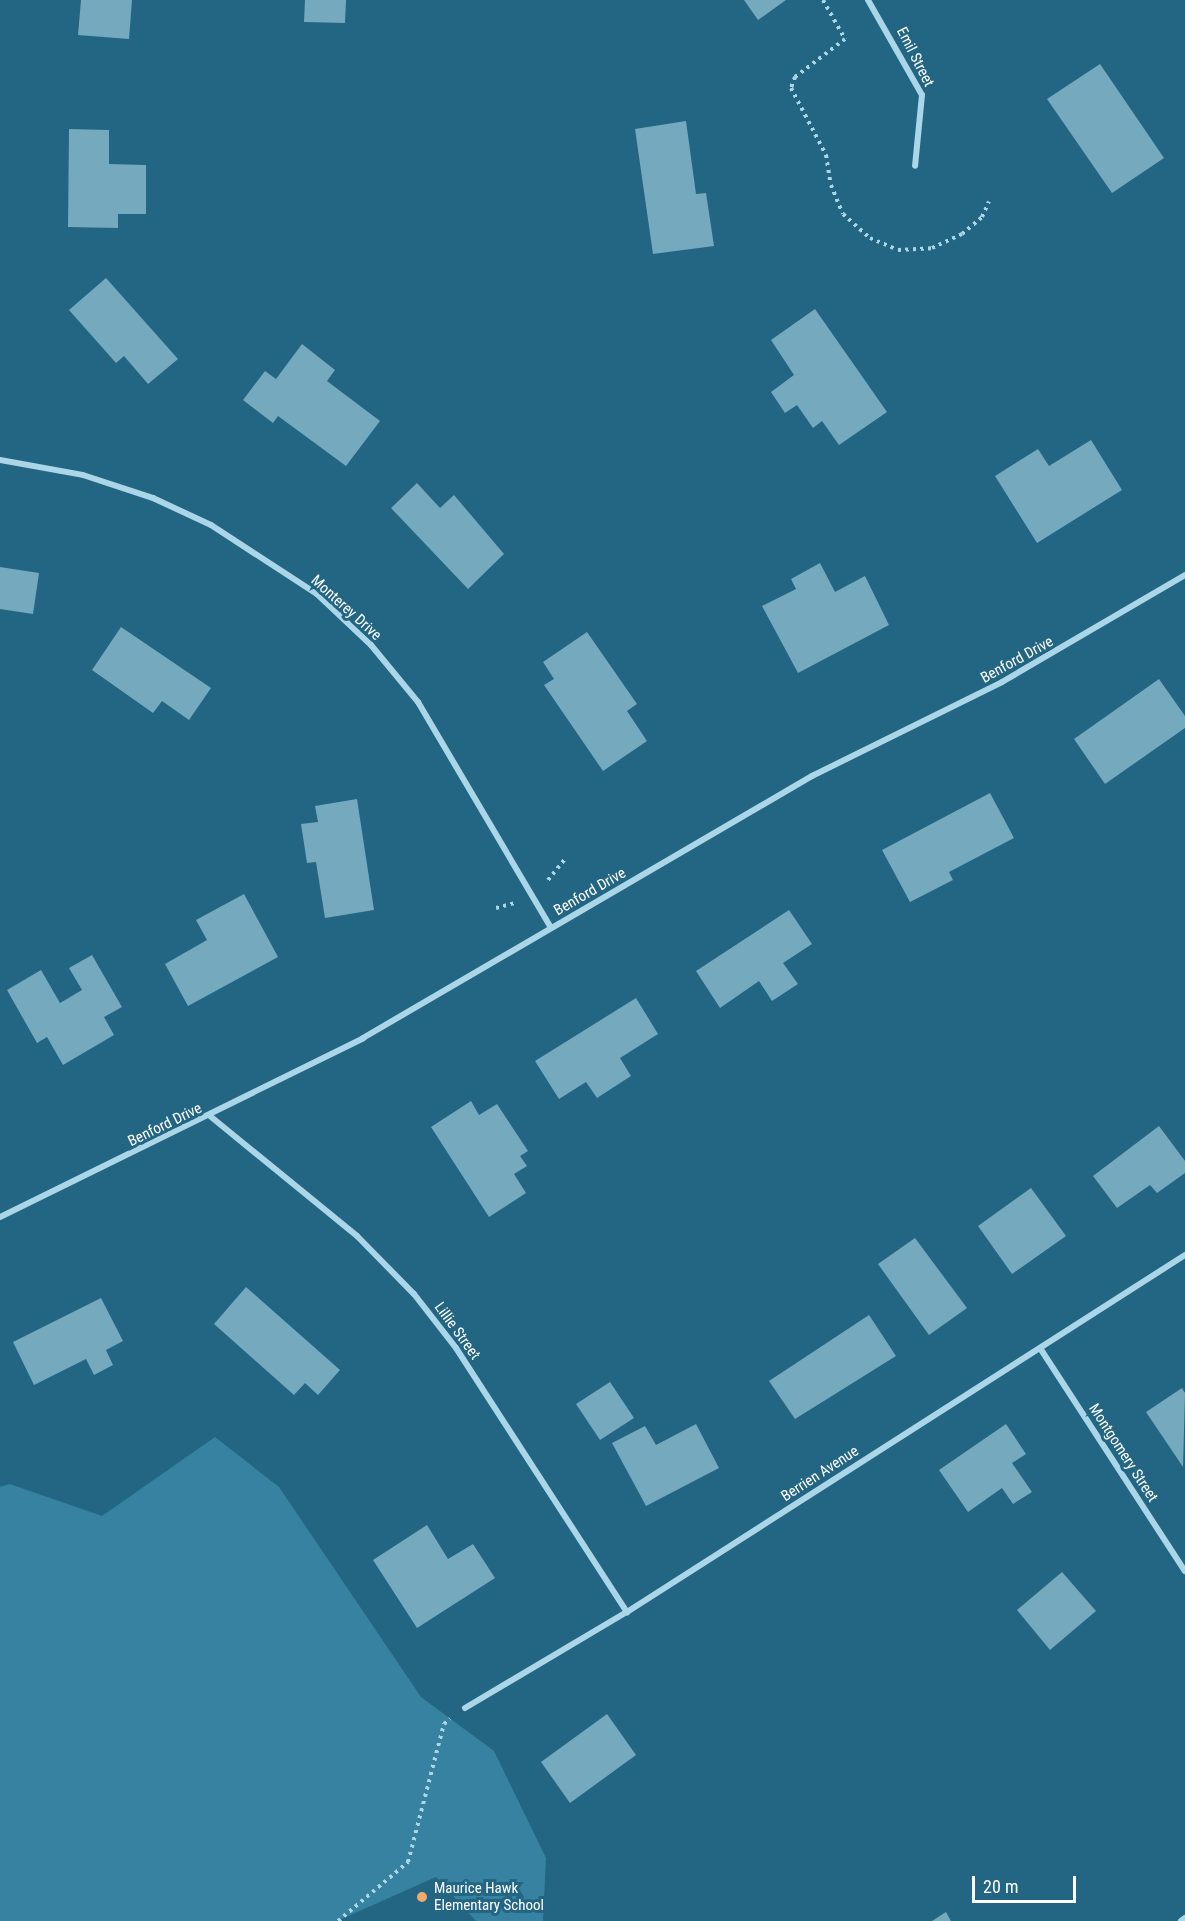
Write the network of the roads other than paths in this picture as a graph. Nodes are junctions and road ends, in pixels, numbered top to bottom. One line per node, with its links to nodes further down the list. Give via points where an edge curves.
1 (868, 0): 2 (street, Emil Street, via 922,95)
2 (915, 166)
3 (0, 460): 5 (street, Monterey Drive, via 83,475 153,498 211,525 317,594 371,645 418,702)
4 (1185, 575): 5 (street, Benford Drive, via 1002,682 812,776)
5 (551, 928): 6 (street, Benford Drive, via 363,1038)
6 (210, 1116): 7 (street, Benford Drive); 11 (street, Lillie Street, via 350,1229 414,1294 456,1348)
7 (0, 1217)
8 (1185, 1255): 9 (street, Berrien Avenue)
9 (1040, 1347): 10 (street, Montgomery Street); 11 (street, Berrien Avenue)
10 (1185, 1571)
11 (627, 1612): 12 (street, Berrien Avenue)
12 (465, 1708)
13 (1185, 1918): 14 (street)
14 (1181, 1921)

